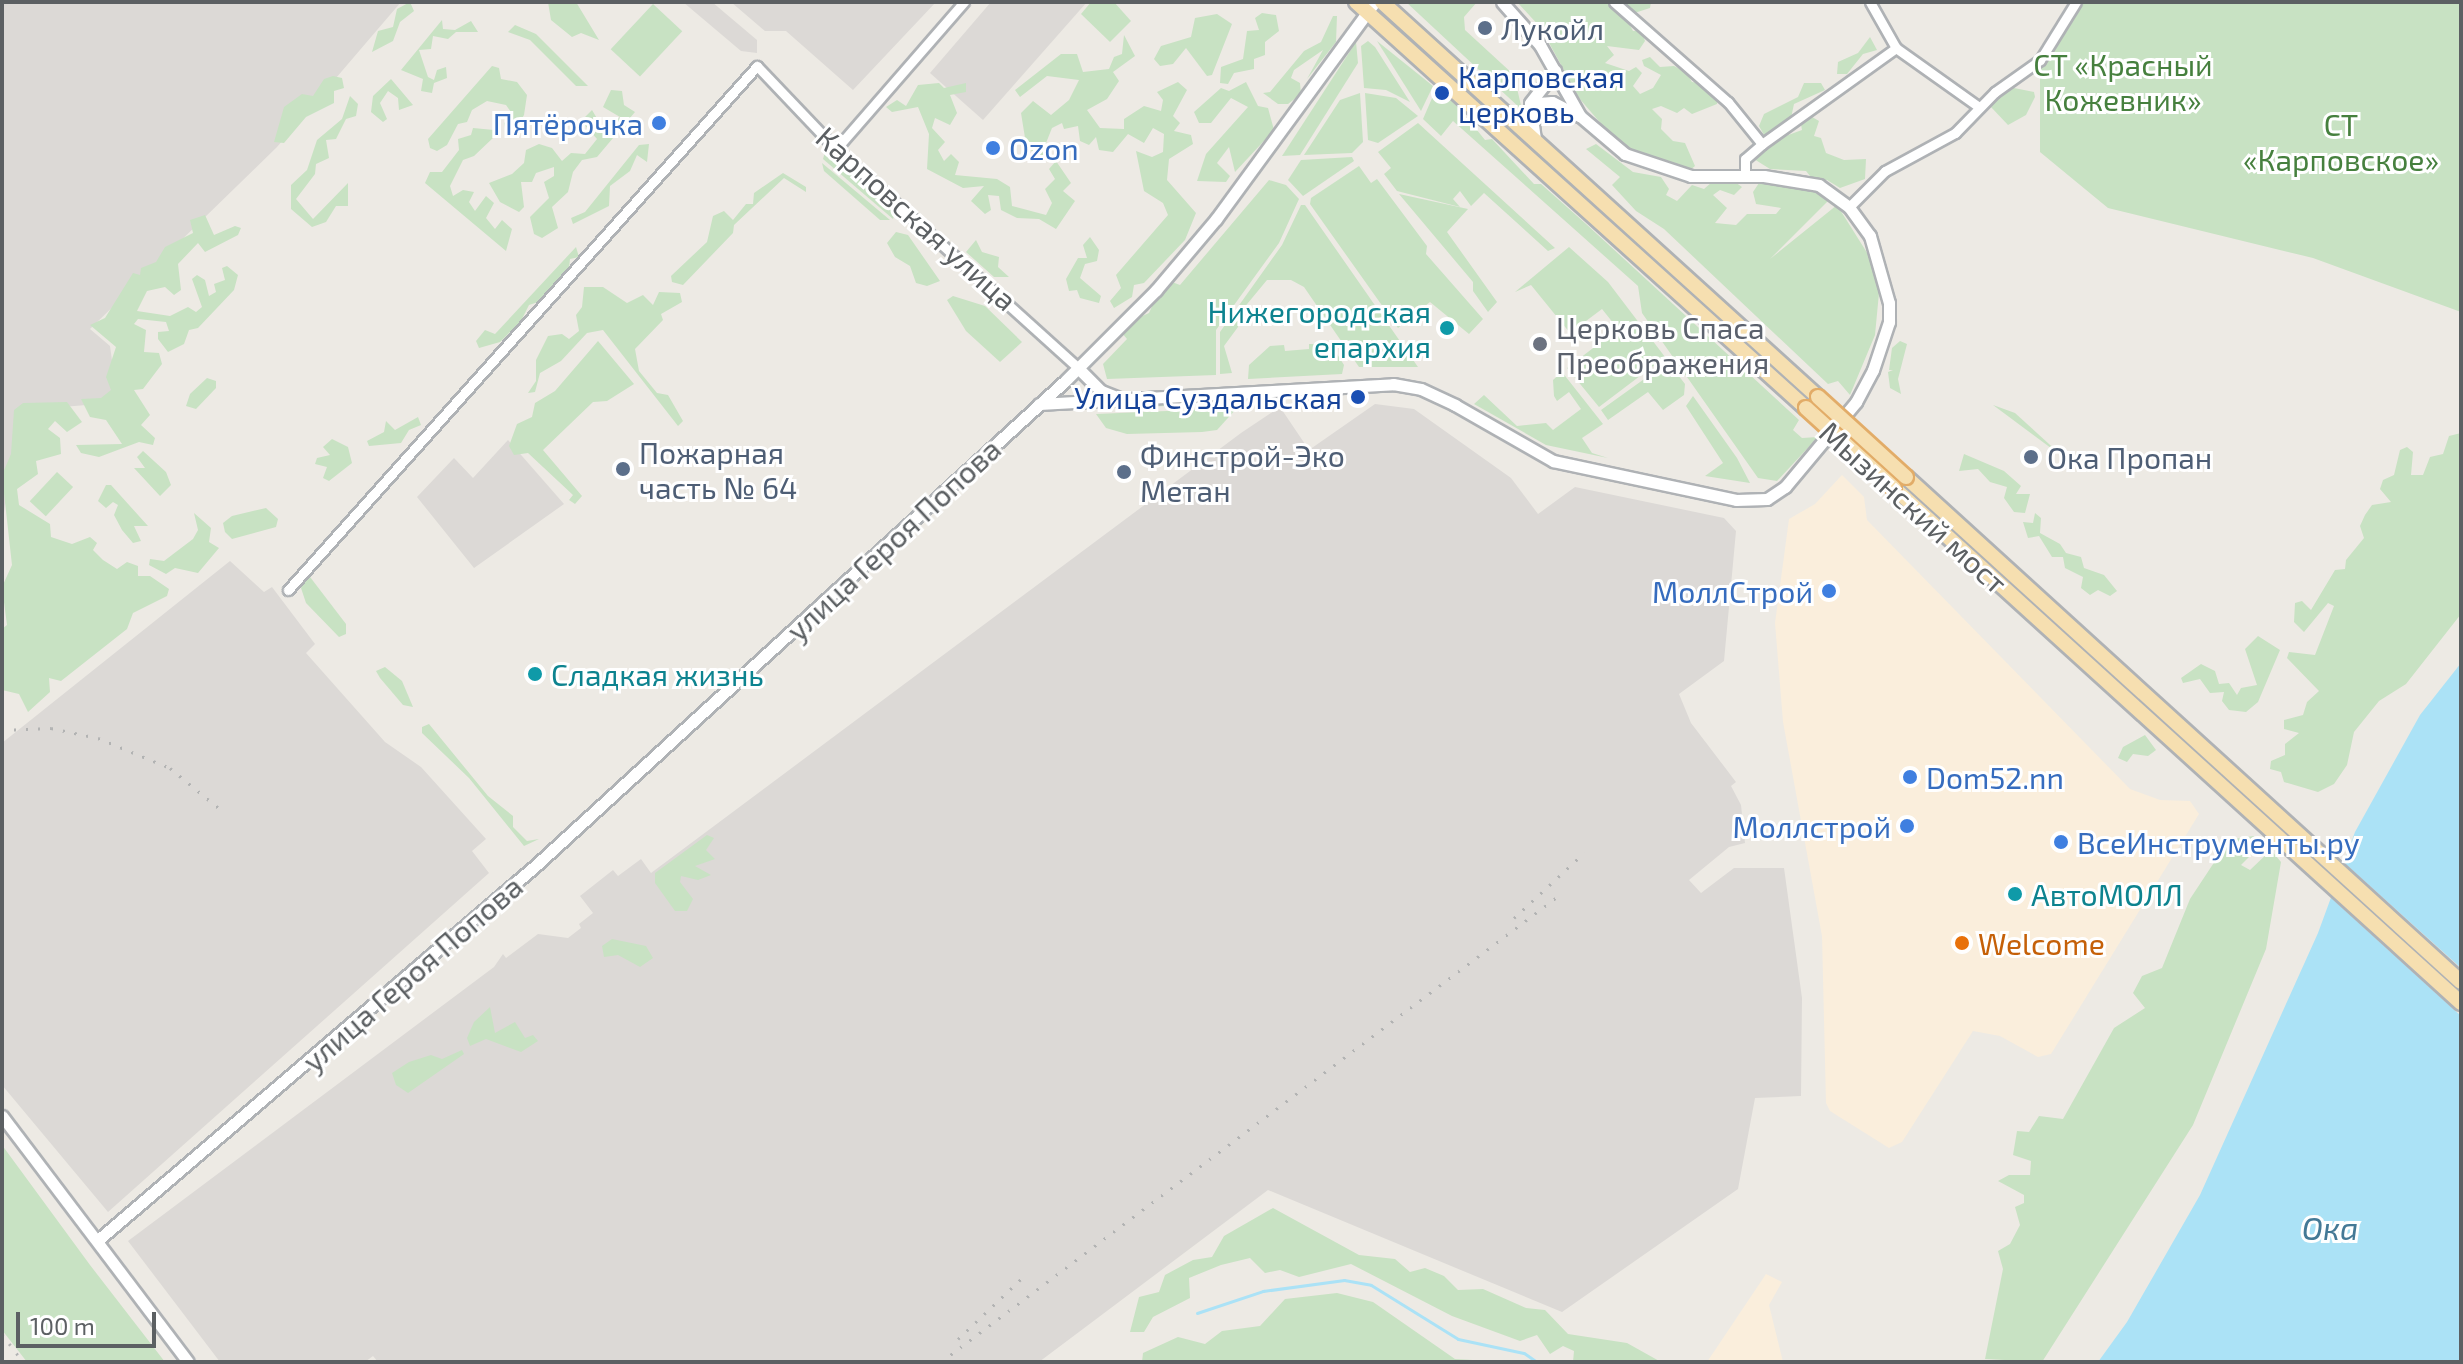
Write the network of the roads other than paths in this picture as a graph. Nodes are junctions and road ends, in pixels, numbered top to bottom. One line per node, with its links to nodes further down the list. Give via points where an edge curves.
1 (964, 2): 15 (street)
2 (1382, 2): 13 (main road, Мызинский мост)
3 (1502, 2): 9 (street)
4 (1614, 2): 14 (street, via 1728,102)
5 (1870, 2): 8 (street)
6 (2076, 2): 10 (street, via 2040,60)
7 (1366, 5): 18 (street, улица Героя Попова, via 1216,219 1156,290); 22 (main road, Мызинский мост, bridge, via 1894,488)
8 (1896, 48): 10 (street); 14 (street)
9 (1555, 71): 11 (street, via 1530,103); 12 (street)
10 (1979, 107): 17 (street, via 1955,133 1885,171)
11 (1530, 114): 12 (street, via 1538,103 1552,102); 13 (street)
12 (1580, 116): 16 (street, via 1640,162 1691,176)
13 (1537, 143): 22 (main road, Мызинский мост, bridge, via 1906,477)
14 (1762, 144): 16 (street, via 1745,159)
15 (836, 149): 18 (street, Карповская улица); 21 (street, Карповская улица, via 757,66)
16 (1745, 177): 17 (street, via 1819,185)
17 (1849, 207): 19 (street, via 1870,236 1881,264 1889,322 1856,402 1799,474 1767,499 1712,496 1553,461 1455,405 1421,389 1393,384)
18 (1078, 368): 19 (street, via 1101,391); 20 (street, улица Героя Попова)
19 (1120, 398): 20 (street)
20 (1039, 404): 26 (street, улица Героя Попова, via 534,867)
21 (288, 590)
22 (2169, 726): 23 (main road, Мызинский мост); 24 (main road, Мызинский мост)
23 (2461, 982)
24 (2461, 1003)
25 (2, 1116): 26 (street)
26 (98, 1240): 27 (street)
27 (188, 1362)

